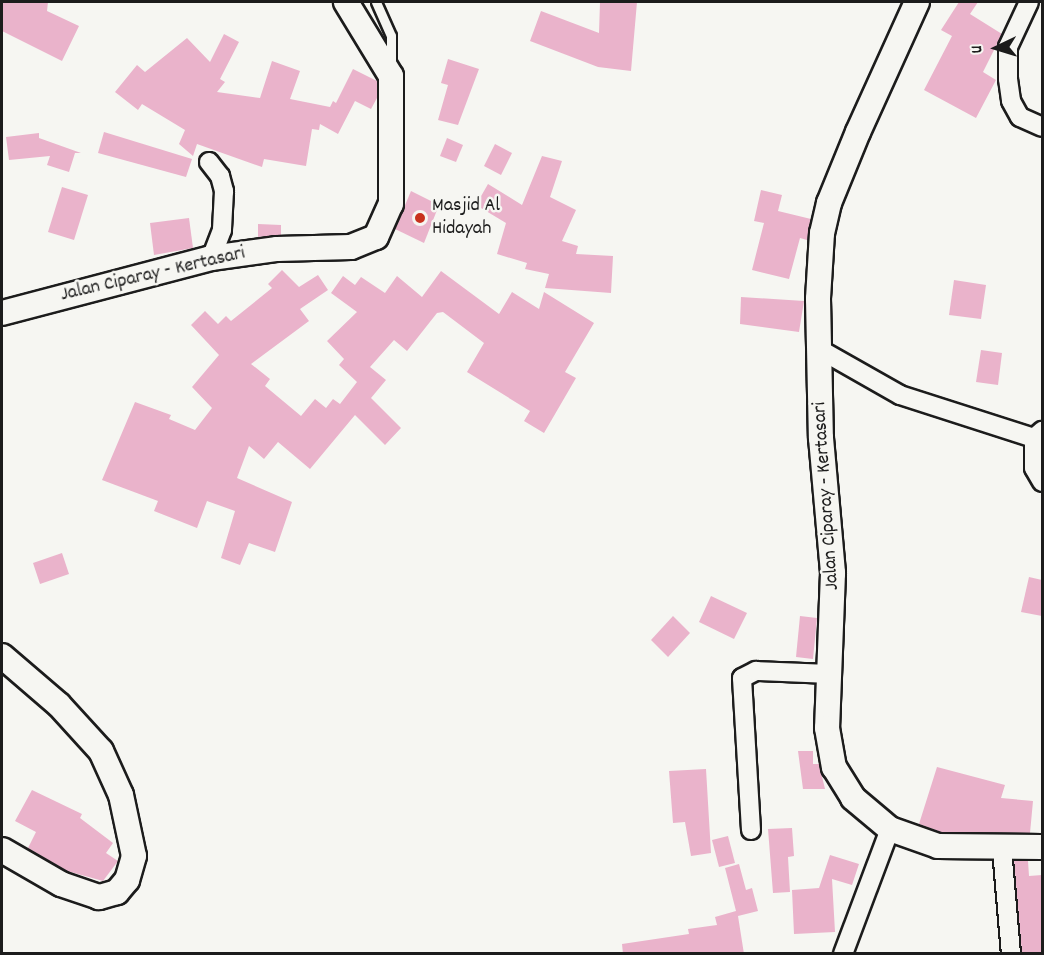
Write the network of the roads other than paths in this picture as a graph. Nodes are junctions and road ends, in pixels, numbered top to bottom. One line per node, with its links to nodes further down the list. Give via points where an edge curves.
1 (346, 2): 5 (main road)
2 (376, 2): 5 (lane, via 391,36)
3 (917, 2): 10 (main road, Jalan Ciparay - Kertasari, via 894,46 829,203 820,259)
4 (1029, 2): 6 (street, via 1008,47 1008,79 1011,102 1020,117)
5 (391, 76): 8 (main road, Jalan Ciparay - Kertasari, via 391,204 376,237 351,247 277,249)
6 (1042, 127)
7 (209, 162): 8 (street, via 220,176 224,191 222,230)
8 (211, 258): 9 (main road, Jalan Ciparay - Kertasari)
9 (2, 313)
10 (819, 349): 11 (street, via 888,391); 14 (main road, Jalan Ciparay - Kertasari, via 821,438 833,573 834,623)
11 (1038, 434): 12 (street, via 1034,468)
12 (1042, 482)
13 (2, 656): 19 (main road, via 59,705 101,751 124,806 134,856 127,880 117,892 99,897 61,884)
14 (827, 674): 15 (main road, Jalan Ciparay - Kertasari, via 827,728 834,767 853,798); 16 (street, via 756,672 742,678)
15 (890, 829): 18 (main road, Jalan Ciparay - Kertasari, via 938,846); 20 (street)
16 (751, 830)
17 (1042, 847): 18 (main road, Jalan Ciparay - Kertasari)
18 (1002, 849): 21 (street)
19 (2, 850)
20 (843, 954)
21 (1011, 954)

